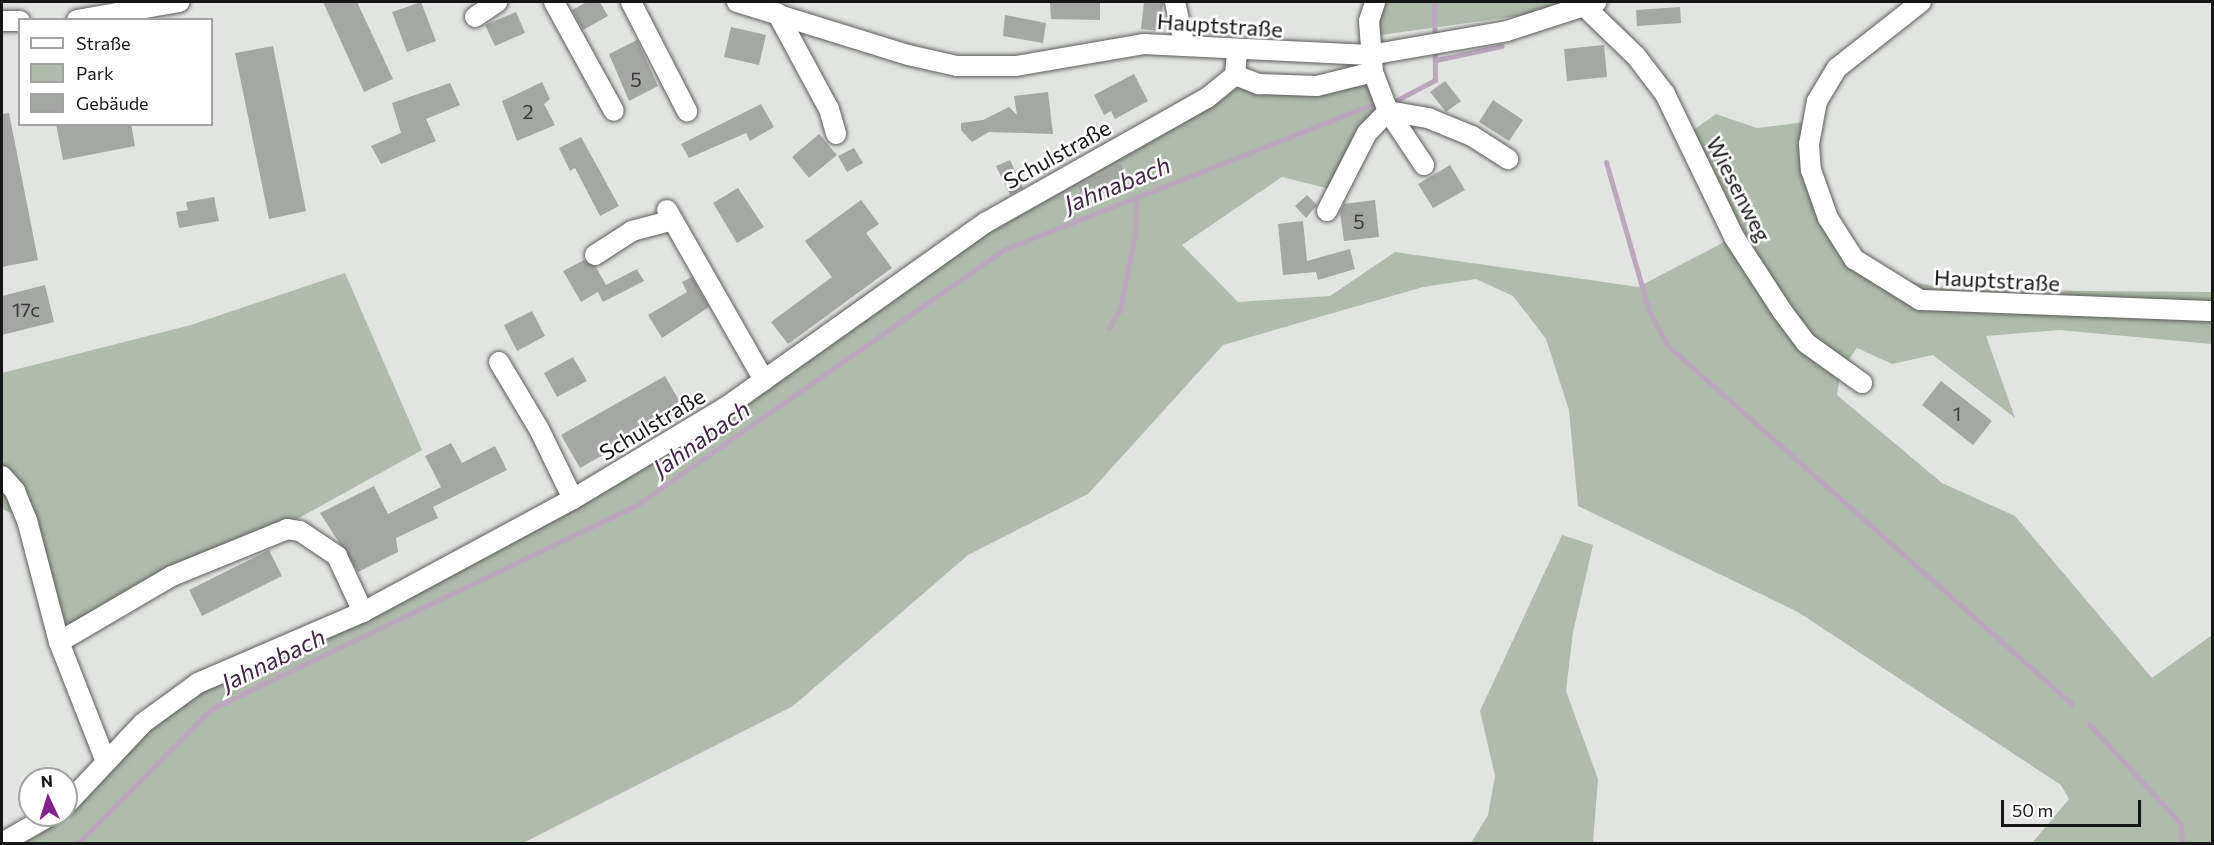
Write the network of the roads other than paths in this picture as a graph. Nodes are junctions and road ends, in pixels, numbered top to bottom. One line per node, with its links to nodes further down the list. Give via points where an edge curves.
1 (178, 2): 10 (street)
2 (497, 2): 12 (street)
3 (554, 2): 20 (street)
4 (631, 2): 21 (street)
5 (736, 2): 11 (street, Hauptstraße)
6 (1175, 2): 16 (street)
7 (1375, 2): 18 (street)
8 (1921, 2): 28 (street, Hauptstraße, via 1837,68 1817,101 1809,144 1811,170 1828,218 1854,259 1920,300)
9 (1590, 4): 18 (street, Hauptstraße, via 1507,31 1419,47); 31 (street, Wiesenweg, via 1665,94 1734,237 1806,343)
10 (106, 9): 13 (street)
11 (777, 13): 16 (street, Hauptstraße, via 957,66 1016,66 1143,44); 23 (street, via 829,109)
12 (475, 17)
13 (82, 18)
14 (2, 21): 15 (street)
15 (18, 21)
16 (1184, 43): 17 (street, Hauptstraße)
17 (1237, 50): 18 (street, Hauptstraße); 19 (street)
18 (1372, 64): 19 (street, via 1317,86 1258,84); 22 (street)
19 (1235, 75): 30 (street, Schulstraße, via 1207,98 985,223)
20 (614, 111)
21 (687, 111)
22 (1388, 111): 24 (street, via 1439,123 1472,136); 25 (street); 26 (street, via 1367,133)
23 (836, 134)
24 (1508, 159)
25 (1424, 165)
26 (1327, 211)
27 (594, 255): 30 (street, via 632,231 670,215)
28 (2212, 311)
29 (499, 362): 33 (street, via 540,429)
30 (764, 380): 33 (street, Schulstraße)
31 (1862, 383)
32 (2, 476): 35 (street, via 15,491 27,520)
33 (573, 499): 34 (street, Schulstraße)
34 (363, 612): 35 (street, via 337,556 300,531 286,529 172,576); 36 (street, Schulstraße, via 198,683 143,723)
35 (59, 642): 36 (street)
36 (106, 762): 37 (street, Schulstraße)
37 (78, 792)
38 (30, 827): 39 (street)
39 (2, 843)

